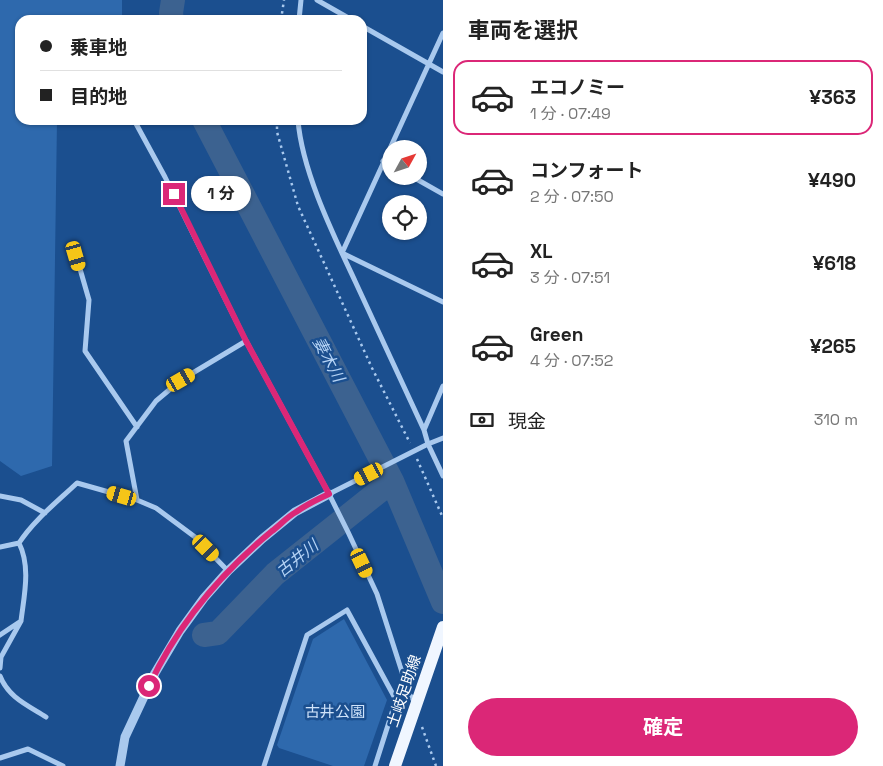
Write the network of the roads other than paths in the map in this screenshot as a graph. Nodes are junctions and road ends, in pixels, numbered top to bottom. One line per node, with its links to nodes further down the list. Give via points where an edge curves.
1 (301, 0): 3 (street)
2 (317, 0): 4 (street)
3 (300, 15)
4 (343, 15)
5 (367, 29): 7 (street)
6 (443, 32): 7 (street)
7 (429, 64): 8 (street); 11 (street)
8 (443, 72)
9 (137, 125): 18 (street)
10 (298, 125): 15 (street, via 312,178)
11 (393, 140)
12 (382, 163): 15 (street)
13 (427, 185): 14 (street)
14 (443, 194)
15 (342, 253): 17 (street); 21 (street)
16 (76, 256): 20 (street, via 89,300 85,351)
17 (443, 302)
18 (246, 341): 20 (street, via 181,380 156,401); 25 (street)
19 (443, 386): 21 (street)
20 (137, 427): 27 (street, via 126,441)
21 (424, 430): 23 (street)
22 (443, 438): 23 (street)
23 (428, 444): 24 (street); 25 (street)
24 (443, 476)
25 (329, 494): 31 (street, via 295,512); 37 (street, via 376,594 409,694)
26 (0, 496): 28 (street, via 21,500)
27 (137, 500): 28 (street, via 77,483); 31 (street, via 156,508 195,538)
28 (45, 513): 29 (street)
29 (19, 544): 30 (street); 32 (street, via 26,579)
30 (0, 547)
31 (228, 570): 41 (street, via 180,631 155,673 125,737)
32 (21, 621): 34 (street); 35 (street, via 1,657)
33 (443, 627): 37 (main road, 土岐足助線)
34 (0, 635)
35 (0, 668)
36 (0, 676): 38 (street, via 4,687 16,698)
37 (418, 701): 44 (main road, 土岐足助線)
38 (46, 717)
39 (0, 758): 40 (street, via 28,749)
40 (63, 766)
41 (120, 766)
42 (264, 766): 43 (street, via 307,635 347,610 396,700)
43 (375, 766)
44 (395, 766)

